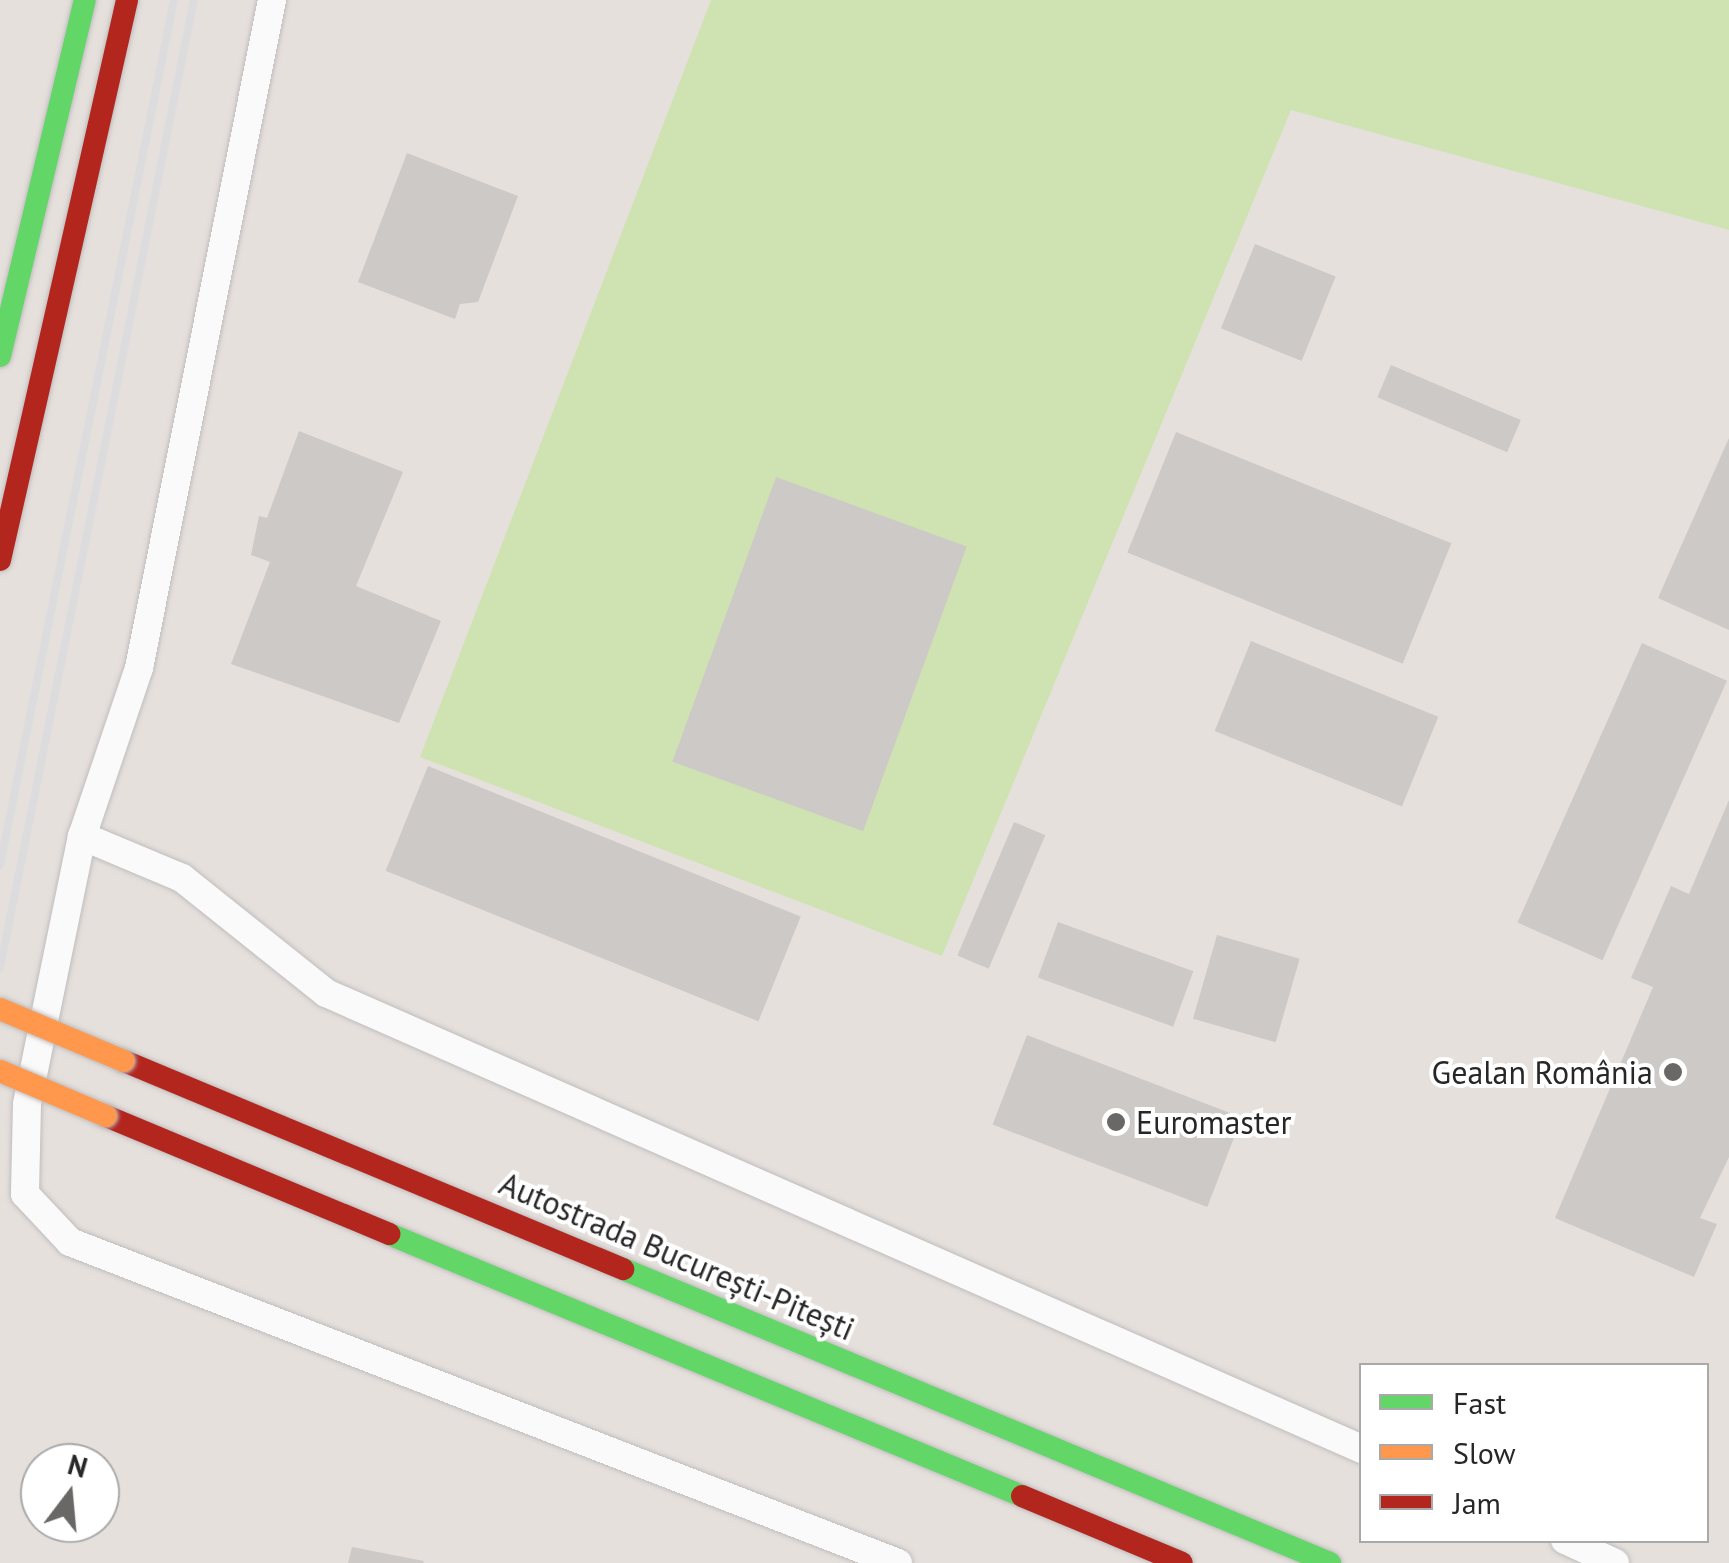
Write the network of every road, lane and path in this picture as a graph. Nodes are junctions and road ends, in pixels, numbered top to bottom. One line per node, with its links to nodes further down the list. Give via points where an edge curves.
1 (85, 0): 4 (main road)
2 (127, 0): 5 (main road)
3 (272, 0): 6 (street, via 140,668)
4 (0, 356)
5 (0, 560)
6 (82, 836): 9 (street, via 182,878 326,993); 11 (street, via 23,1146 25,1194 48,1226 264,1319)
7 (0, 1009): 13 (main road, Autostrada București-Pitești, bridge)
8 (0, 1071): 12 (main road, bridge)
9 (1359, 1448)
10 (1572, 1543): 14 (street)
11 (898, 1563)
12 (1182, 1563)
13 (1330, 1563)
14 (1615, 1563)

